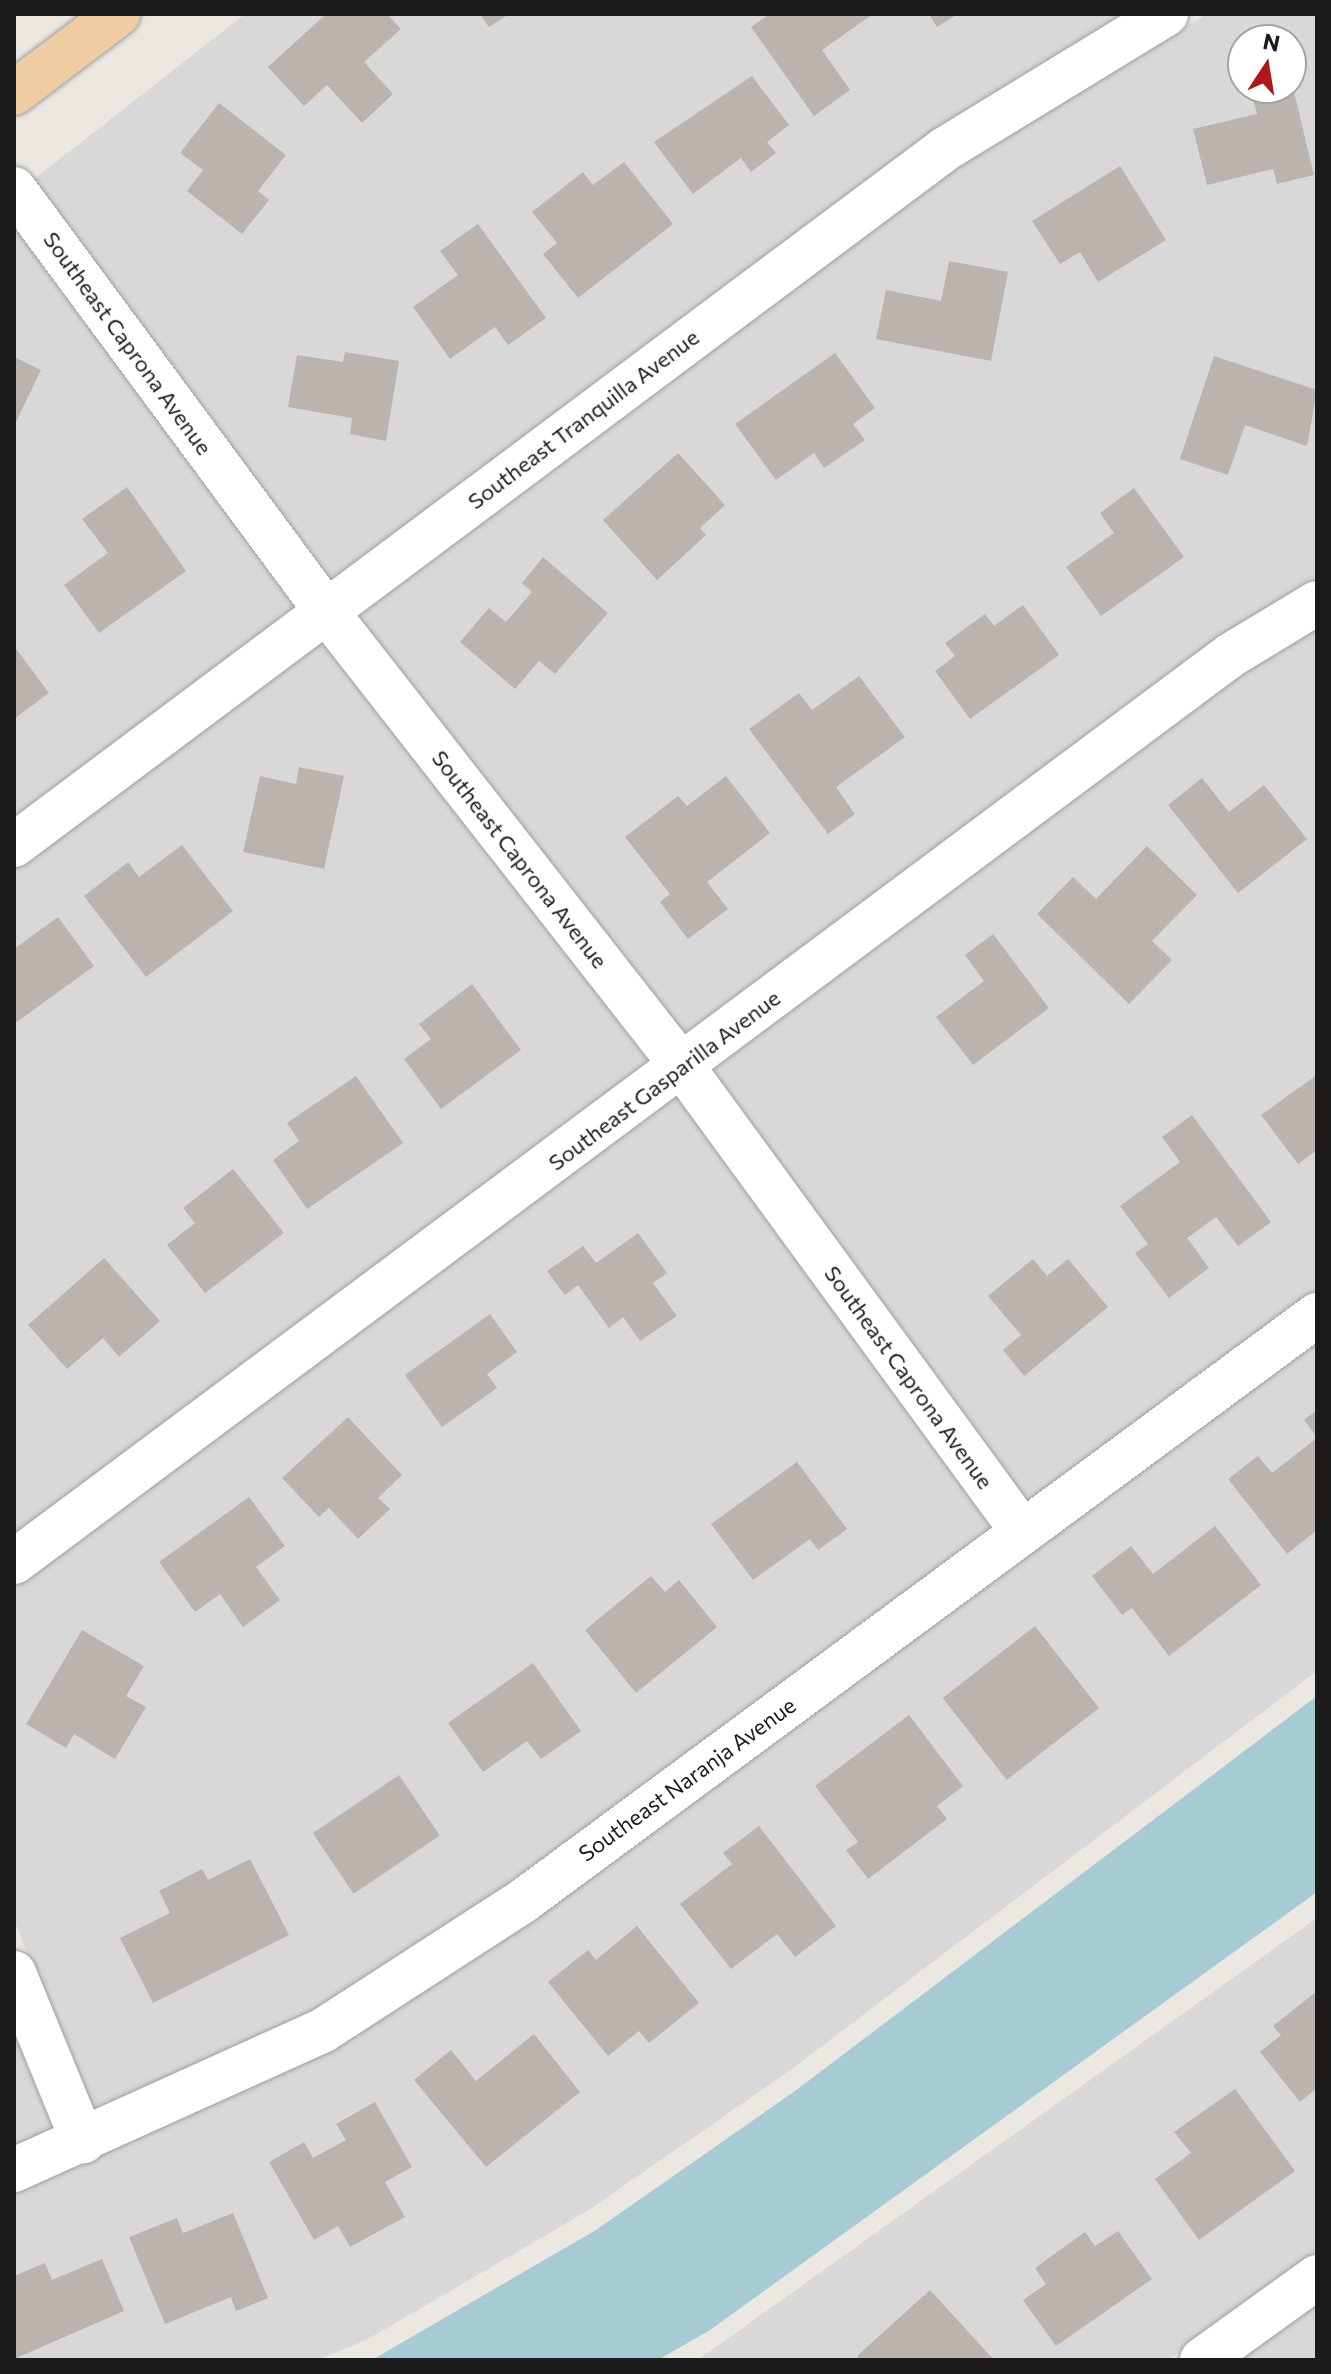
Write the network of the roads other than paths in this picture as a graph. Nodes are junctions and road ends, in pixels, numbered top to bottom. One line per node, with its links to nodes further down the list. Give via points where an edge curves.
1 (118, 14): 3 (main road)
2 (1166, 14): 6 (street, Southeast Tranquilla Avenue, via 945,149)
3 (14, 93)
4 (14, 189): 6 (street, Southeast Caprona Avenue)
5 (1317, 603): 8 (street, Southeast Gasparilla Avenue, via 1231,655)
6 (326, 611): 7 (street, Southeast Tranquilla Avenue); 8 (street, Southeast Caprona Avenue)
7 (14, 845)
8 (682, 1066): 10 (street, Southeast Caprona Avenue); 11 (street, Southeast Gasparilla Avenue)
9 (1317, 1315): 10 (street, Southeast Naranja Avenue)
10 (1022, 1531): 13 (street, Southeast Naranja Avenue, via 443,1953 322,2031)
11 (14, 1562)
12 (14, 1973): 13 (street)
13 (83, 2141): 14 (street, Southeast Naranja Avenue)
14 (14, 2170)
15 (1317, 2277): 16 (street)
16 (1202, 2360)

